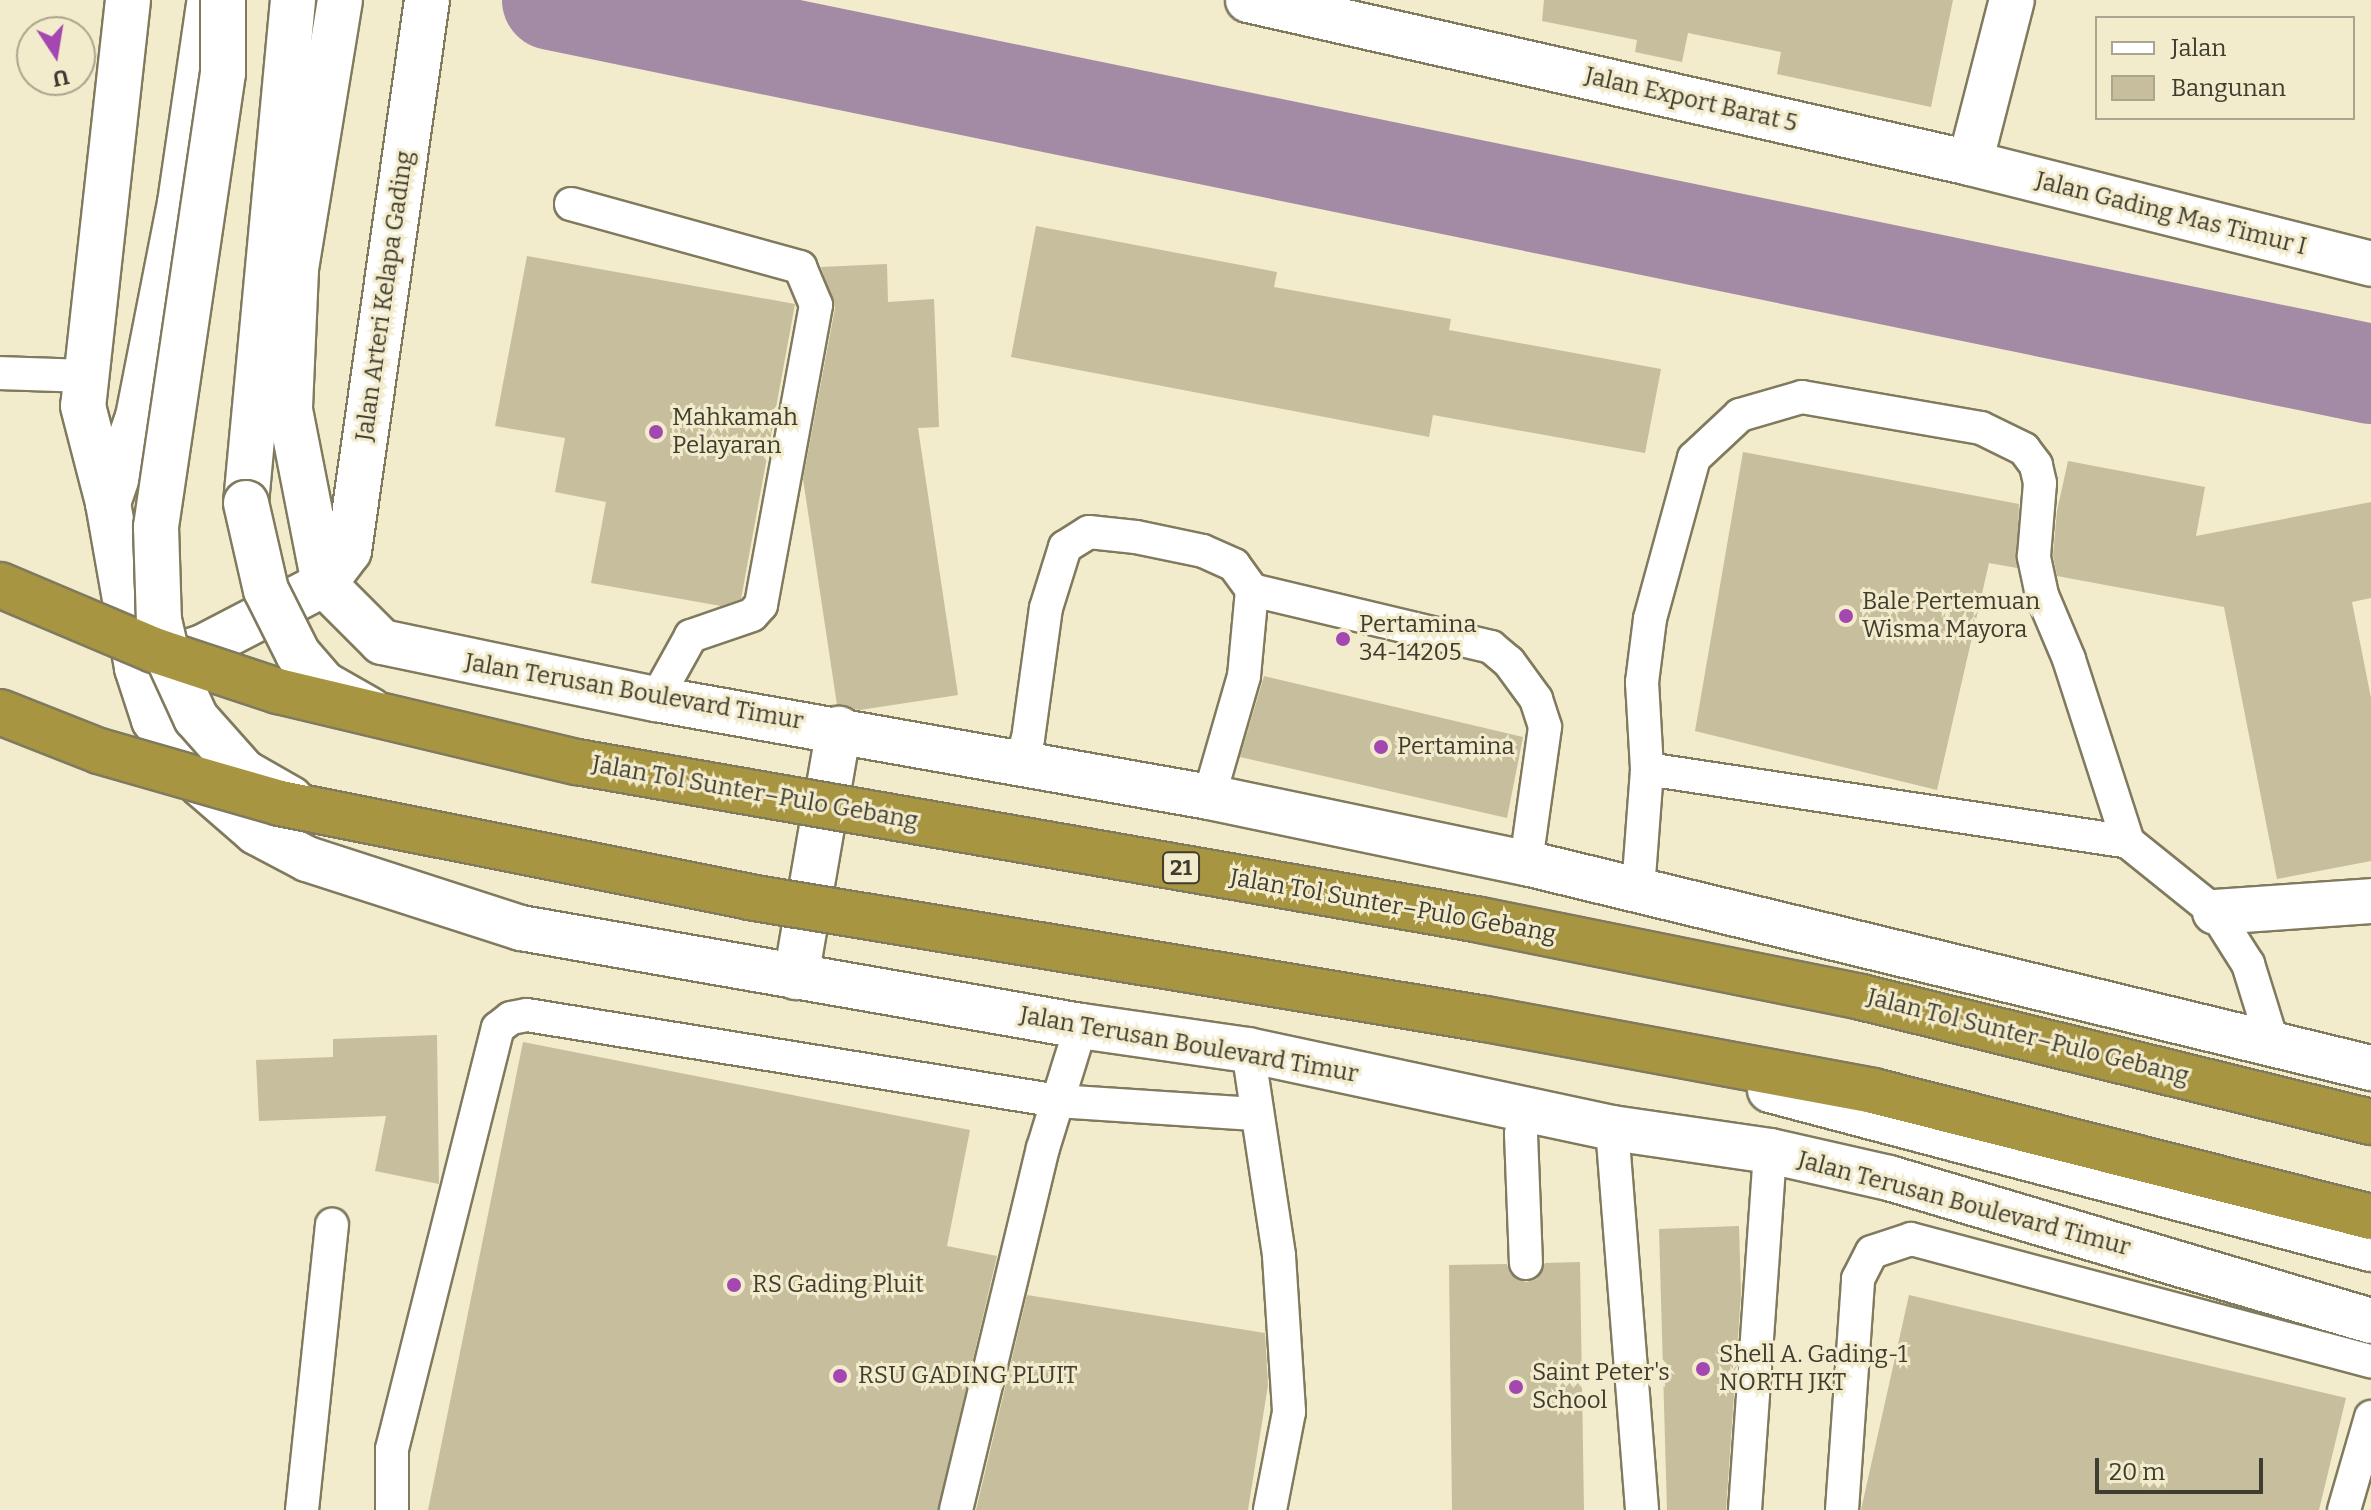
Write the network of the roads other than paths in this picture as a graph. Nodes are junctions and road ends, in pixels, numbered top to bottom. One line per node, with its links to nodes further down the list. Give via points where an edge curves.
1 (128, 0): 12 (street)
2 (293, 0): 39 (street, bridge, via 246,503 266,590 282,626 324,684 356,704 458,743 1715,973 2252,1097)
3 (340, 0): 14 (street, via 296,270 290,410)
4 (427, 0): 14 (street, Jalan Arteri Kelapa Gading, via 349,551)
5 (1248, 0): 8 (street, Jalan Export Barat 5)
6 (2012, 0): 8 (street)
7 (213, 10): 13 (street, via 138,417); 43 (street, bridge, via 223,73 156,527 159,620 167,655 196,718 244,772 273,792 449,844 603,876 1712,1074)
8 (1970, 163): 10 (street, Jalan Gading Mas Timur I)
9 (571, 204): 18 (lane, via 800,267 816,305 761,605 752,615 691,636)
10 (2371, 264)
11 (0, 373): 12 (lane)
12 (86, 376): 13 (street, via 83,406)
13 (108, 503): 17 (street)
14 (324, 584): 17 (street, via 203,647); 18 (street, Jalan Terusan Boulevard Timur, via 382,642)
15 (0, 585): 37 (highway, Jalan Tol Sunter–Pulo Gebang / 21, bridge, via 154,650 278,691 577,762 1525,929 1861,997)
16 (1252, 590): 21 (lane, via 1234,565 1203,551 1089,532 1075,539 1065,547 1046,608); 23 (lane, via 1244,676); 25 (lane, via 1491,647 1509,662 1536,699 1545,727)
17 (137, 668): 29 (street, Jalan Terusan Boulevard Timur, via 154,720 202,785 256,832 307,859 521,928)
18 (656, 699): 20 (street, Jalan Terusan Boulevard Timur)
19 (0, 712): 41 (highway, bridge, via 99,751 280,803 749,897 1485,1019 1873,1091)
20 (839, 729): 21 (street, Jalan Terusan Boulevard Timur); 29 (street)
21 (1020, 763): 23 (street, Jalan Terusan Boulevard Timur)
22 (1647, 769): 24 (lane); 24 (lane, via 1642,682 1650,619 1694,458 1740,415 1802,397 1981,428 2024,449 2036,465 2040,483 2034,556 2042,595 2069,659); 26 (lane)
23 (1209, 797): 25 (street, Jalan Terusan Boulevard Timur)
24 (2128, 842): 28 (lane)
25 (1526, 863): 26 (street, Jalan Terusan Boulevard Timur)
26 (1638, 890): 31 (street, Jalan Terusan Boulevard Timur)
27 (2371, 901): 28 (street)
28 (2215, 912): 31 (lane, via 2248,964)
29 (796, 977): 30 (street, Jalan Terusan Boulevard Timur)
30 (1081, 1026): 32 (street, Jalan Terusan Boulevard Timur); 34 (lane)
31 (2272, 1041): 33 (street, Jalan Terusan Boulevard Timur)
32 (1248, 1050): 35 (street, Jalan Terusan Boulevard Timur); 36 (lane)
33 (2371, 1068)
34 (1058, 1101): 36 (lane); 49 (lane, via 527,1015 511,1018 498,1028 392,1449); 50 (lane)
35 (1525, 1109): 38 (street, Jalan Terusan Boulevard Timur); 44 (lane, via 1521,1134)
36 (1254, 1114): 51 (lane, via 1279,1256 1289,1412)
37 (2371, 1122)
38 (1612, 1128): 40 (street, Jalan Terusan Boulevard Timur); 52 (lane)
39 (2371, 1132)
40 (1770, 1151): 45 (street, Jalan Terusan Boulevard Timur, via 1889,1178); 53 (lane)
41 (2371, 1217)
42 (332, 1225): 48 (lane)
43 (2371, 1249)
44 (1526, 1263)
45 (2371, 1321)
46 (2371, 1361): 54 (lane, via 1911,1239 1872,1252 1858,1279)
47 (2371, 1417): 55 (lane)
48 (302, 1510)
49 (392, 1510)
50 (956, 1510)
51 (1270, 1510)
52 (1642, 1510)
53 (1745, 1510)
54 (1842, 1510)
55 (2344, 1510)

